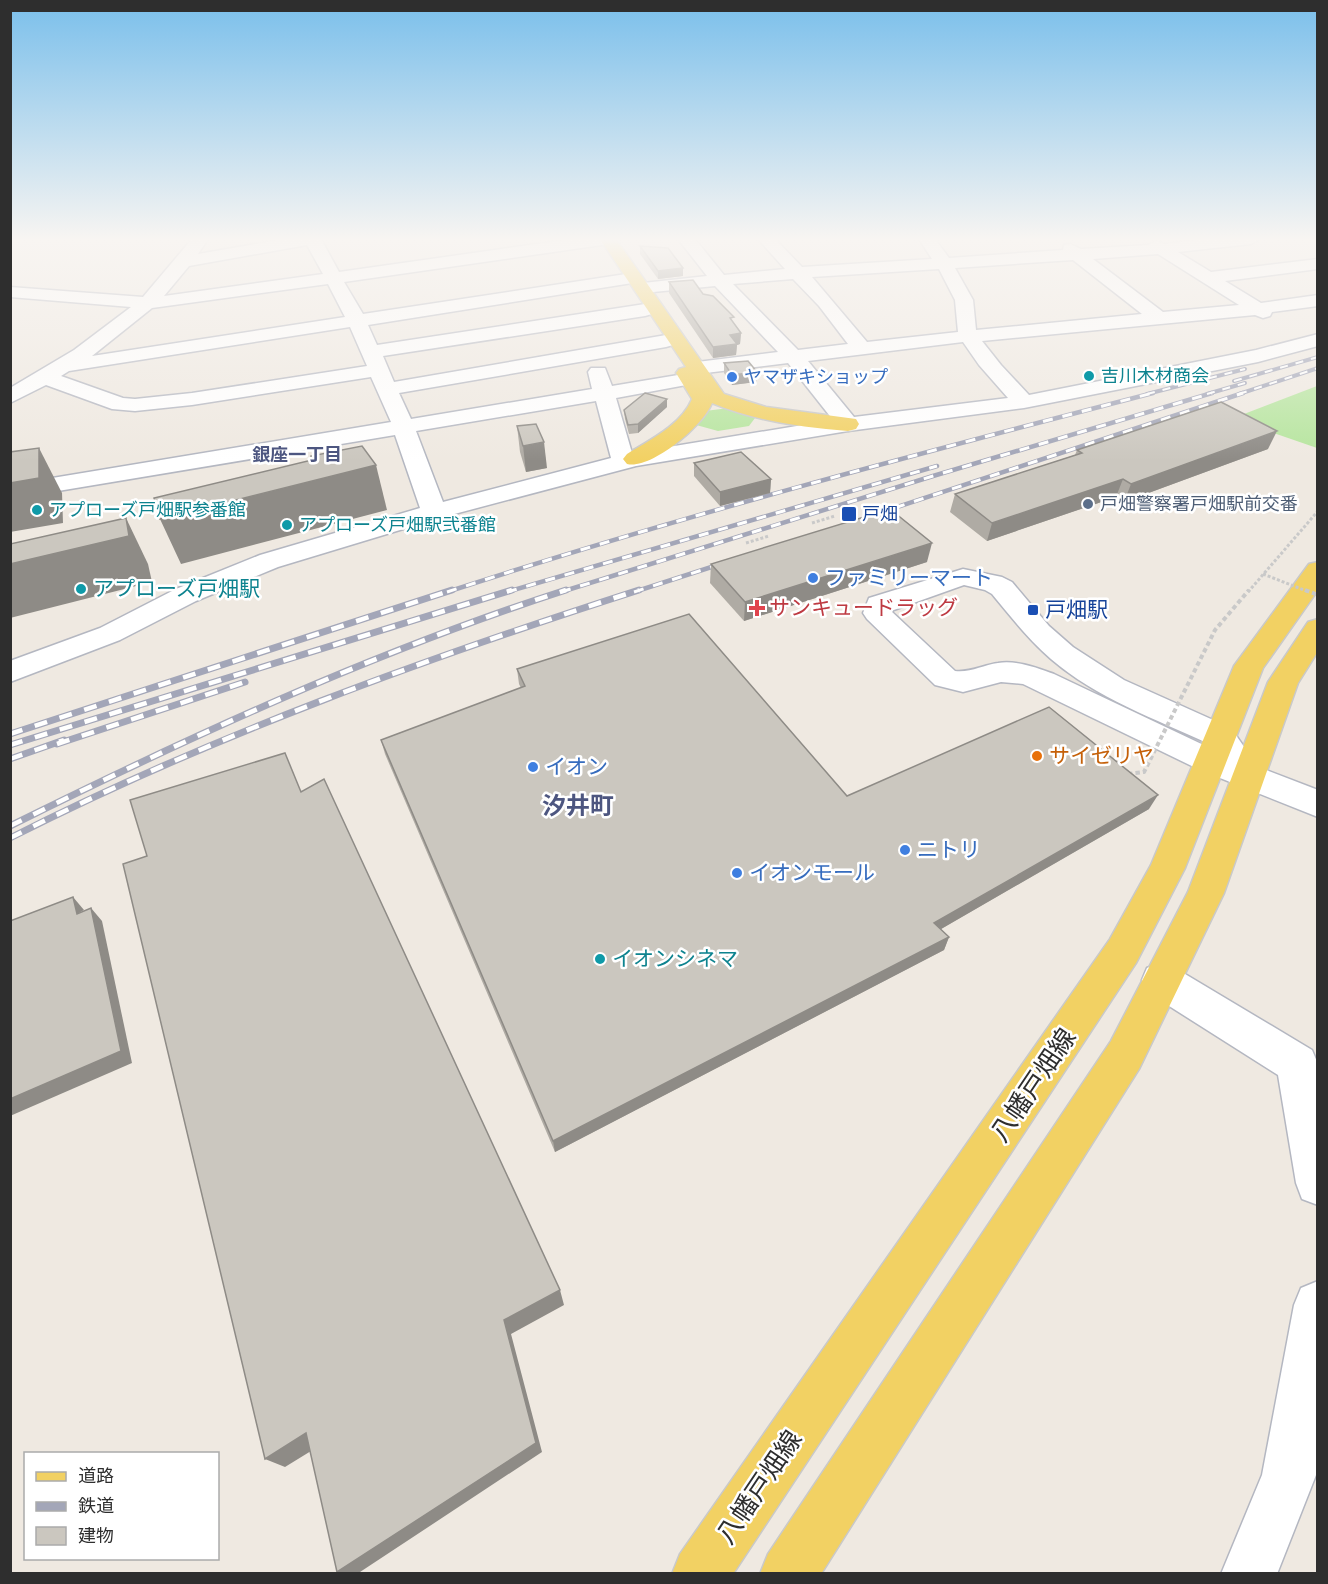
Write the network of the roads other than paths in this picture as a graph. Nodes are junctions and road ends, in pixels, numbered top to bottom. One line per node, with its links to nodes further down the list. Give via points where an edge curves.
1 (134, 313): 26 (street)
2 (352, 313): 17 (street)
3 (410, 313): 17 (street)
4 (581, 313): 16 (street)
5 (627, 313): 16 (street)
6 (647, 313): 19 (main road)
7 (653, 313): 27 (main road)
8 (751, 313): 23 (street)
9 (834, 313): 21 (street)
10 (965, 313): 18 (street, via 963,320)
11 (1152, 313): 15 (street)
12 (1217, 313): 14 (street)
13 (1265, 313): 20 (street)
14 (1196, 315): 15 (street); 24 (street)
15 (1159, 318): 18 (street)
16 (583, 320): 22 (street); 25 (street)
17 (357, 321): 25 (street); 26 (street)
18 (969, 336): 21 (street); 30 (street)
19 (666, 341): 22 (street); 27 (main road)
20 (1316, 342): 24 (street)
21 (861, 348): 23 (street)
22 (592, 354): 25 (street); 28 (street)
23 (794, 356): 27 (street); 34 (street)
24 (1258, 356): 30 (street)
25 (378, 370): 26 (street, via 135,405 120,404); 35 (street)
26 (55, 372): 29 (street)
27 (694, 373): 28 (street); 31 (main road, via 717,398); 33 (main road, via 703,399)
28 (604, 394): 35 (street); 36 (street)
29 (10, 397)
30 (1024, 402): 34 (street)
31 (733, 405): 33 (main road, via 714,405); 34 (main road, via 788,420)
32 (765, 417): 33 (street, via 752,430 735,436 718,435)
33 (694, 418): 36 (main road)
34 (848, 424): 36 (street)
35 (403, 425): 37 (street); 38 (street)
36 (629, 461): 38 (street)
37 (10, 492)
38 (434, 512): 41 (street, via 269,561 186,595 110,634)
39 (1317, 570): 42 (main road, 八幡戸畑線, via 1249,666)
40 (1317, 628): 42 (main road, 八幡戸畑線, via 1283,682)
41 (10, 672)
42 (1226, 758): 42 (street, via 1025,674 1000,672 972,683 945,678 877,613 879,604 963,577 993,583 1063,654); 43 (street); 44 (main road, 八幡戸畑線, via 1206,892); 48 (main road, 八幡戸畑線, via 1123,951)
43 (1317, 804)
44 (1161, 980): 45 (street); 49 (main road, 八幡戸畑線, via 1125,1055)
45 (1307, 1065): 46 (street)
46 (1317, 1183)
47 (1317, 1305): 50 (street, via 1289,1474)
48 (700, 1574)
49 (788, 1574)
50 (1250, 1574)

